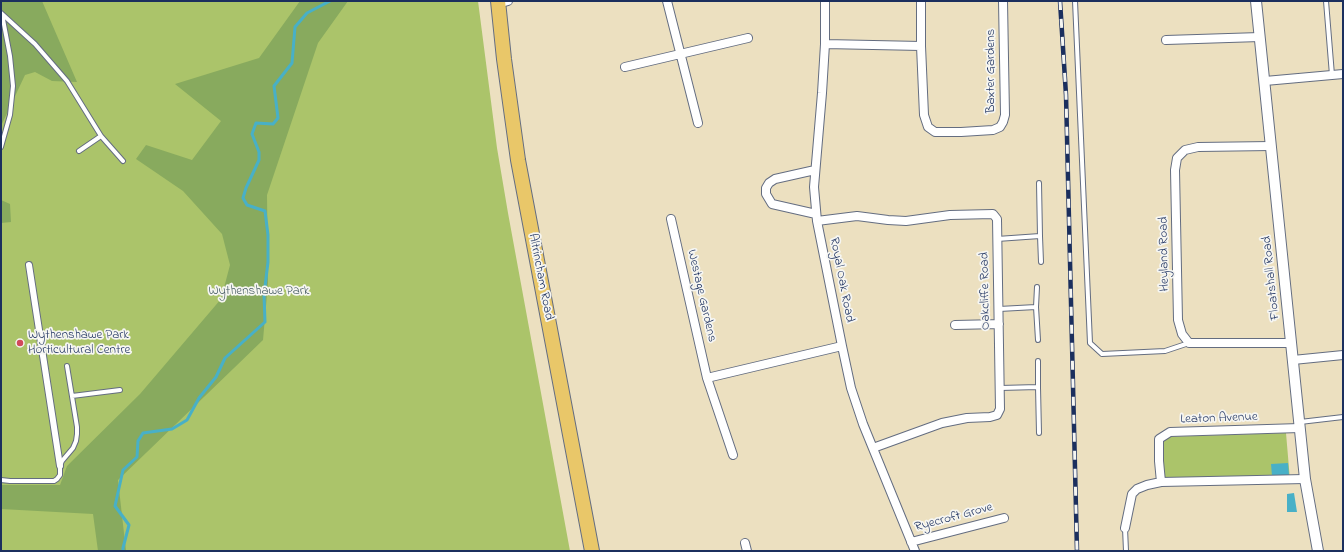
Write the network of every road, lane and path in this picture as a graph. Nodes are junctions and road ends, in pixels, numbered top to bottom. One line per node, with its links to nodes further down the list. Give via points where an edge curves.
1 (667, 1): 15 (street)
2 (825, 1): 13 (street, Royal Oak Road)
3 (921, 1): 14 (street, Baxter Gardens)
4 (1003, 1): 14 (street, Baxter Gardens, via 1005,115 1000,127 993,130 935,132 928,127 924,115)
5 (1075, 1): 40 (lane, via 1090,343 1102,354 1165,351)
6 (1256, 1): 10 (street, Floatshall Road)
7 (1326, 1): 18 (lane)
8 (501, 2): 64 (highway, Altrincham Road, via 504,59 520,168)
9 (1, 13): 21 (lane, via 35,44 67,81); 23 (lane, via 13,86 10,114)
10 (1260, 37): 12 (street); 19 (street, Floatshall Road)
11 (748, 38): 15 (street)
12 (1166, 40)
13 (825, 44): 14 (street); 26 (street, Royal Oak Road)
14 (921, 46)
15 (681, 54): 16 (street); 20 (street)
16 (625, 66)
17 (1343, 74): 18 (street)
18 (1332, 75): 19 (street)
19 (1265, 81): 22 (street, Floatshall Road)
20 (698, 123)
21 (101, 136): 24 (lane); 25 (lane)
22 (1271, 146): 40 (street, Heyland Road, via 1198,147 1185,150 1177,158 1175,170 1178,320 1182,334); 41 (street, Floatshall Road)
23 (1, 147)
24 (79, 151)
25 (123, 161)
26 (815, 170): 28 (street, Royal Oak Road); 28 (street, via 775,180 769,183 766,194 772,204)
27 (1039, 183): 30 (lane)
28 (817, 218): 31 (street, Oakcliffe Road, via 857,216 906,221 950,215 993,214 997,219); 42 (street, Royal Oak Road)
29 (671, 219): 47 (street, Westage Gardens)
30 (1040, 236): 31 (lane); 32 (lane)
31 (997, 239): 36 (street, Oakcliffe Road)
32 (1041, 262)
33 (29, 265): 57 (street)
34 (1037, 287): 35 (lane)
35 (1036, 307): 36 (lane); 39 (lane)
36 (999, 309): 37 (street, Oakcliffe Road)
37 (999, 324): 38 (street); 49 (street, Oakcliffe Road)
38 (955, 325)
39 (1038, 340)
40 (1189, 343): 41 (street)
41 (1291, 343): 44 (street, Floatshall Road)
42 (842, 346): 47 (street); 55 (street, Royal Oak Road, via 851,388)
43 (1343, 355): 44 (street)
44 (1293, 360): 53 (street, Floatshall Road)
45 (1038, 361): 48 (lane)
46 (67, 366): 51 (lane)
47 (707, 378): 56 (street, Westage Gardens)
48 (1038, 387): 49 (lane); 54 (lane)
49 (1000, 388): 55 (street, Oakcliffe Road, via 1000,409 997,415 942,423)
50 (120, 390): 51 (lane)
51 (72, 396): 57 (lane, via 77,427 76,441)
52 (1343, 417): 53 (lane)
53 (1300, 425): 58 (street, Floatshall Road); 60 (street, Leaton Avenue, via 1170,432 1159,439)
54 (1039, 432)
55 (872, 448): 63 (street, Royal Oak Road)
56 (733, 455)
57 (60, 466): 59 (lane, via 60,475 54,481)
58 (1305, 479): 60 (street); 67 (street, Floatshall Road)
59 (1, 480)
60 (1161, 482): 62 (street, via 1137,488 1132,494)
61 (1004, 518): 63 (street, Ryecroft Grove)
62 (1125, 528): 66 (lane)
63 (911, 542): 65 (street, Royal Oak Road)
64 (592, 551)
65 (915, 551)
66 (1126, 551)
67 (1318, 551)

